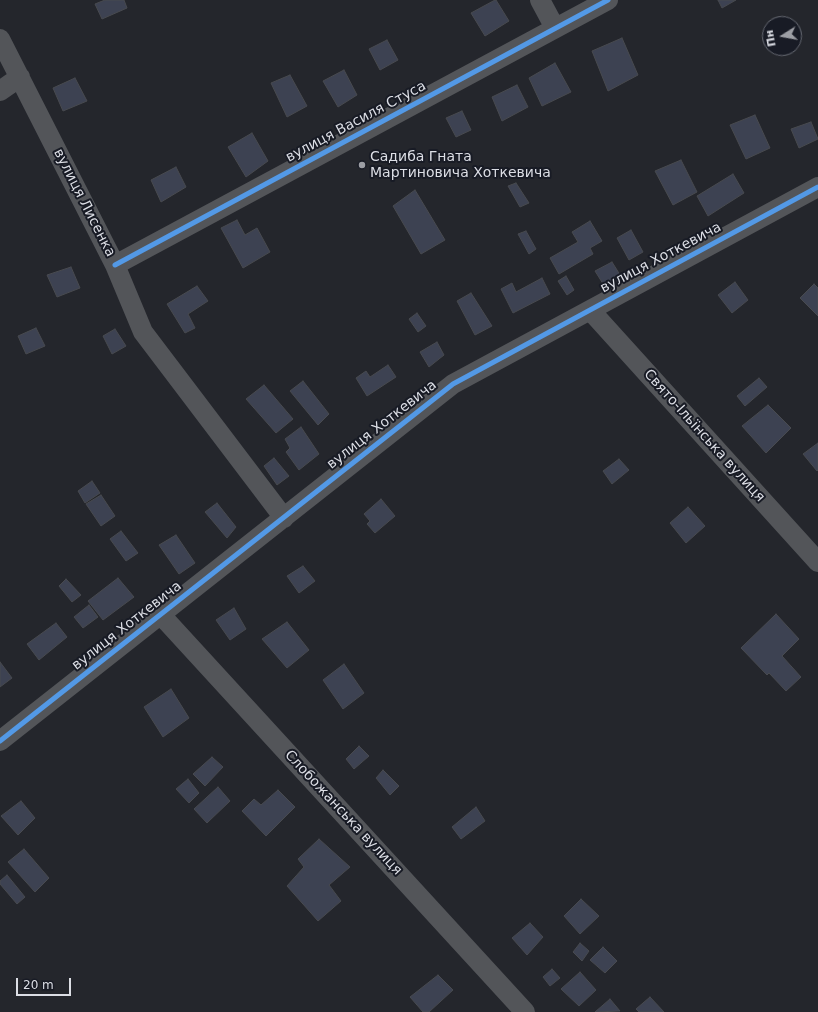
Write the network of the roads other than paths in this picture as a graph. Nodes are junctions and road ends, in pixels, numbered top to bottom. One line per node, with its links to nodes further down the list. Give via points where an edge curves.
1 (540, 0): 3 (street)
2 (608, 0): 3 (street, вулиця Василя Стуса)
3 (555, 28): 8 (street, вулиця Василя Стуса)
4 (0, 39): 5 (street, вулиця Лисенка)
5 (20, 77): 6 (street); 8 (street, вулиця Лисенка)
6 (0, 90)
7 (818, 188): 9 (street, вулиця Хоткевича)
8 (115, 265): 10 (street, вулиця Лисенка, via 143,332)
9 (590, 310): 10 (street, вулиця Хоткевича, via 453,384); 11 (street, Свято-Ільїнська вулиця)
10 (284, 518): 12 (street, вулиця Хоткевича)
11 (818, 562)
12 (161, 615): 13 (street, вулиця Хоткевича); 14 (street, Слобожанська вулиця)
13 (0, 741)
14 (525, 1012)

